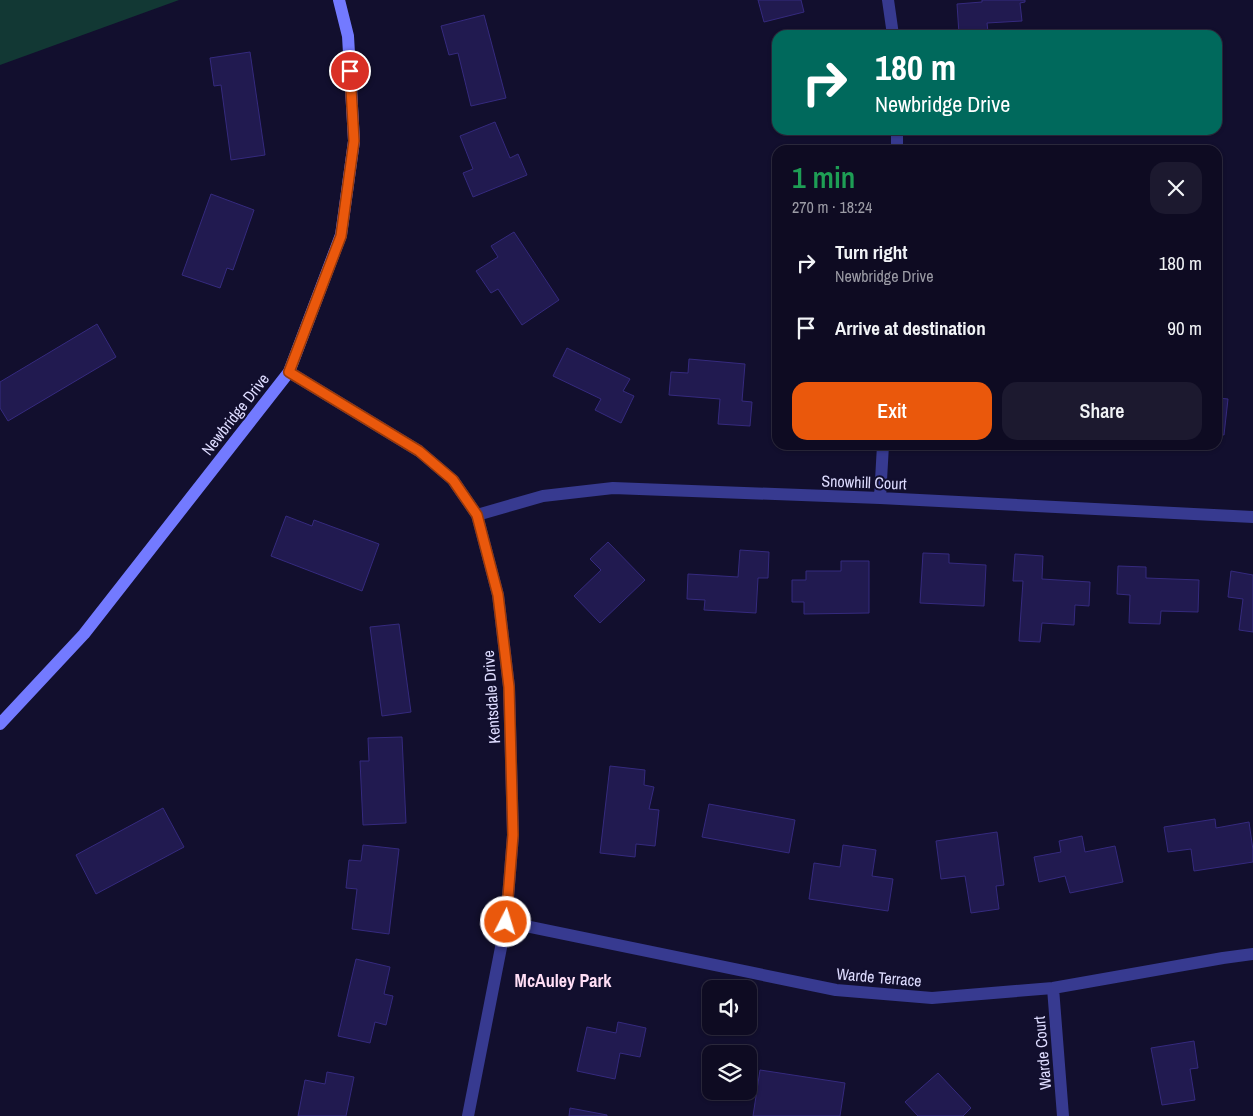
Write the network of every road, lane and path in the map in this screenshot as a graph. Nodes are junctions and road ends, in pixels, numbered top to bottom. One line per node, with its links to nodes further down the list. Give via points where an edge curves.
1 (339, 0): 4 (street, Newbridge Drive, via 348,36 353,150 341,236)
2 (888, 0): 3 (street)
3 (893, 30)
4 (289, 372): 7 (street, Kentsdale Drive, via 419,451 453,480); 9 (street, Newbridge Drive, via 84,634)
5 (883, 450): 6 (street)
6 (880, 498): 7 (street, Snowhill Court, via 613,488 543,496); 8 (street, Snowhill Court)
7 (477, 515): 10 (street, Kentsdale Drive, via 498,595 509,687 513,835)
8 (1253, 517)
9 (0, 724)
10 (506, 922): 12 (street, Warde Terrace, via 836,990 932,998); 13 (street, Kentsdale Drive)
11 (1253, 954): 12 (street, Warde Terrace)
12 (1053, 988): 14 (street, Warde Court)
13 (468, 1116)
14 (1063, 1116)

